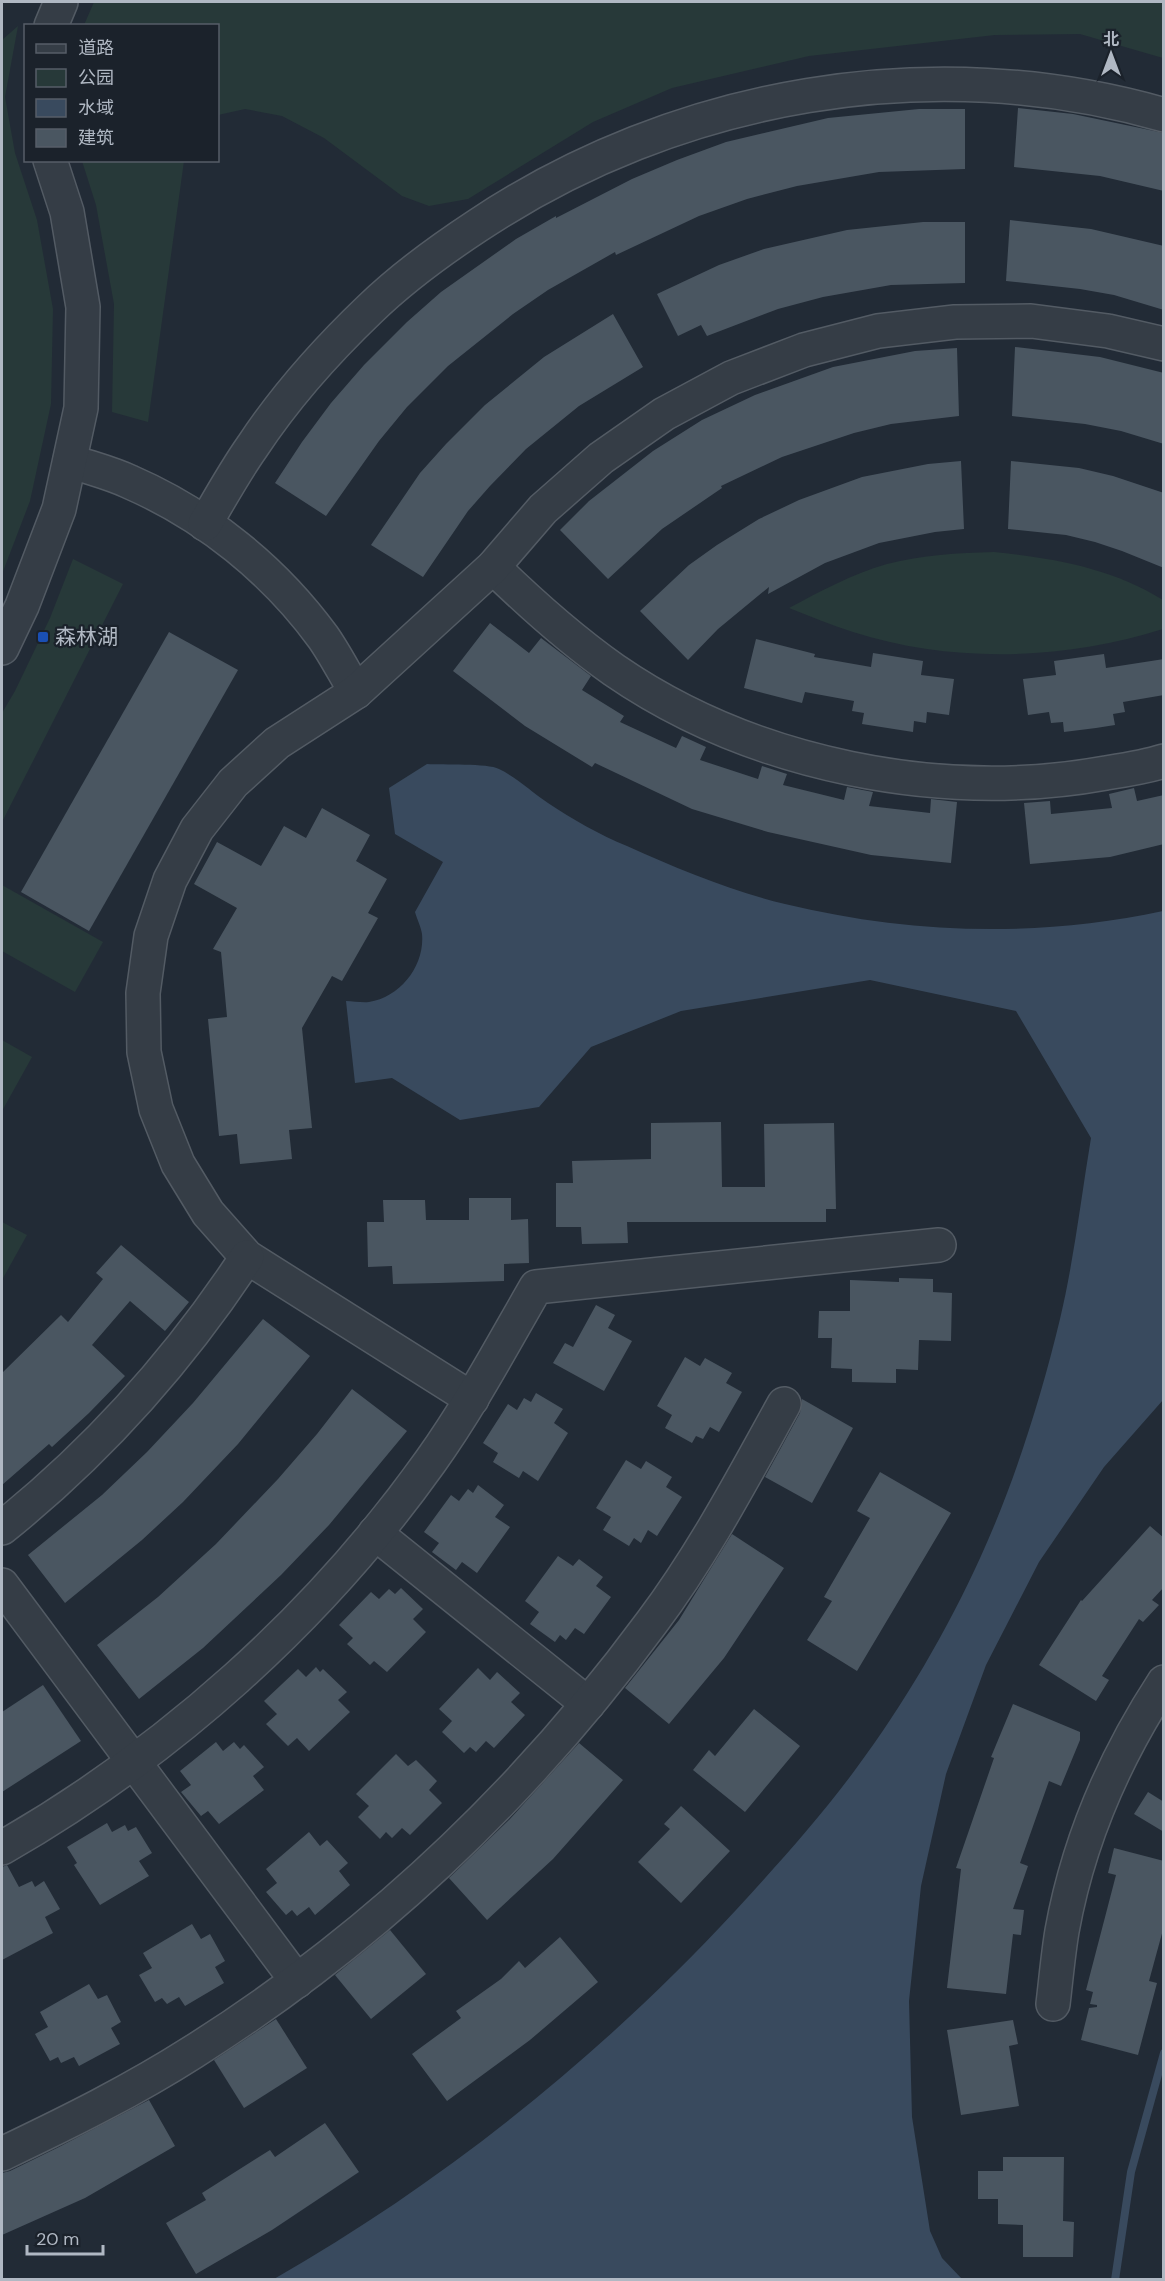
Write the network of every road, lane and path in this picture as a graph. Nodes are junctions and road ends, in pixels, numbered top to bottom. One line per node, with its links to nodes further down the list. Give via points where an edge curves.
1 (61, 2): 2 (street)
2 (52, 24)
3 (1164, 115): 7 (street, via 1043,90 952,83 861,88 759,104 682,125 597,158 516,200 440,250 371,308 308,374 252,446)
4 (51, 162): 6 (street, via 67,212 83,307 81,408)
5 (1164, 344): 8 (street, via 1108,331 1031,321 955,322 878,332 804,350 731,378 664,414 601,458 543,509)
6 (70, 461): 7 (street, via 130,482); 9 (street, via 59,509)
7 (205, 524): 10 (street, via 237,546 284,589 323,638)
8 (493, 567): 10 (street); 11 (street, via 551,623 615,671 675,705 759,743 836,765 915,779 996,783 1076,778)
9 (2, 648)
10 (356, 692): 13 (street, via 277,744 233,783 197,829 170,880 152,936 143,993 144,1052 156,1109 178,1164 208,1213)
11 (1164, 761)
12 (939, 1245): 14 (street, via 536,1287)
13 (247, 1257): 14 (street); 16 (street, via 161,1375 104,1438)
14 (472, 1399): 17 (street)
15 (784, 1404): 20 (street, via 723,1515 653,1621)
16 (2, 1528)
17 (375, 1533): 20 (street); 21 (street, via 294,1624 217,1696)
18 (2, 1585): 21 (street)
19 (1164, 1682): 24 (street, via 1139,1721 1106,1788 1080,1858 1063,1930)
20 (588, 1704): 23 (street, via 490,1815 397,1902)
21 (134, 1762): 22 (street); 23 (street)
22 (2, 1848)
23 (297, 1981): 25 (street, via 192,2053 82,2116)
24 (1053, 2004)
25 (2, 2154)

